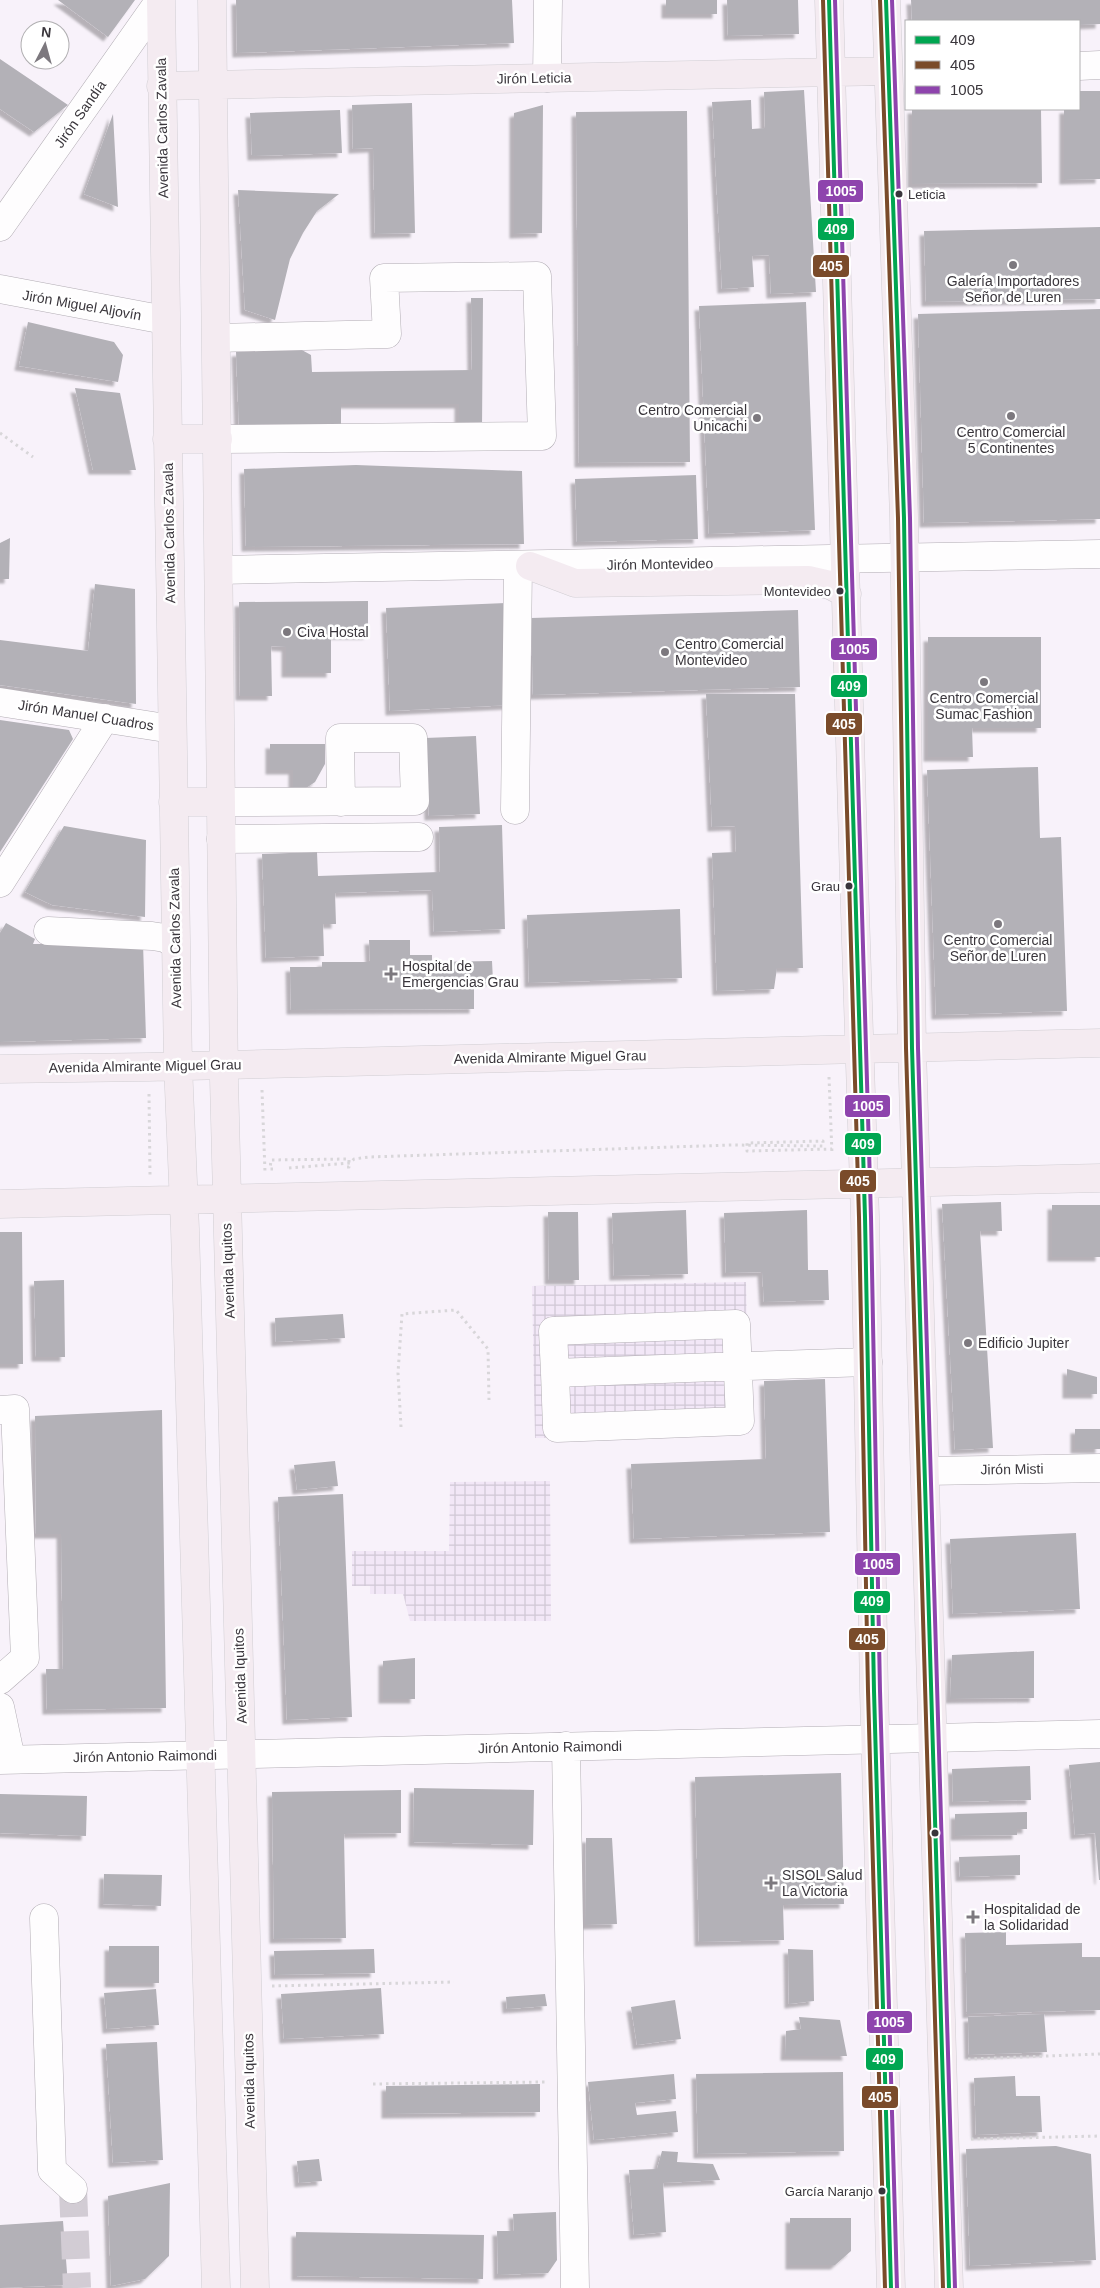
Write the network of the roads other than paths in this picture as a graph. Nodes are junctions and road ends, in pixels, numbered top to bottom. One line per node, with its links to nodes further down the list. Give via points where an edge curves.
1 (160, 0): 12 (main road, Avenida Carlos Zavala); 13 (street, Jirón Sandía)
2 (212, 0): 11 (main road)
3 (548, 0): 10 (street)
4 (829, 0): 9 (main road)
5 (886, 0): 8 (main road)
6 (1100, 65): 7 (street)
7 (1080, 66)
8 (896, 71): 9 (main road, Jirón Leticia); 20 (main road)
9 (831, 72): 10 (main road, Jirón Leticia); 21 (main road)
10 (547, 78): 11 (main road, Jirón Leticia)
11 (214, 85): 12 (main road, Jirón Leticia); 16 (main road)
12 (161, 86): 15 (main road, Avenida Carlos Zavala)
13 (0, 228)
14 (0, 290): 15 (street, Jirón Miguel Aljovín)
15 (165, 320): 17 (main road, Avenida Carlos Zavala)
16 (217, 338): 18 (main road); 18 (street, via 386,334 384,278 537,276 542,436)
17 (167, 439): 18 (main road); 27 (main road, Avenida Carlos Zavala)
18 (218, 439): 23 (main road)
19 (1100, 554): 20 (street, Jirón Montevideo)
20 (904, 558): 21 (street, Jirón Montevideo); 38 (main road)
21 (846, 560): 22 (street, Jirón Montevideo); 24 (main road)
22 (524, 566): 23 (street, Jirón Montevideo); 24 (main road, via 575,583 808,580 830,585); 31 (street)
23 (219, 570): 29 (main road)
24 (847, 594): 39 (main road)
25 (0, 702): 26 (street, Jirón Manuel Cuadros)
26 (105, 718): 27 (street, Jirón Manuel Cuadros); 34 (street)
27 (172, 729): 28 (main road, Avenida Carlos Zavala)
28 (173, 802): 29 (main road); 36 (main road, Avenida Carlos Zavala)
29 (221, 802): 30 (street); 33 (main road)
30 (341, 802)
31 (516, 810)
32 (419, 837): 33 (street)
33 (222, 839): 41 (main road)
34 (0, 883)
35 (48, 931): 36 (street, via 152,936)
36 (175, 944): 42 (main road, Avenida Carlos Zavala)
37 (1100, 1044): 38 (main road, Avenida Almirante Miguel Grau)
38 (912, 1054): 39 (main road, Avenida Almirante Miguel Grau); 44 (main road)
39 (860, 1055): 41 (main road, Avenida Almirante Miguel Grau); 45 (main road)
40 (0, 1069): 42 (main road, Avenida Almirante Miguel Grau)
41 (224, 1072): 42 (main road, Avenida Almirante Miguel Grau); 46 (main road, Avenida Iquitos)
42 (178, 1073): 47 (main road)
43 (1100, 1178): 44 (main road)
44 (916, 1181): 45 (main road); 54 (main road)
45 (864, 1183): 46 (main road); 49 (main road)
46 (226, 1188): 47 (main road); 61 (main road, Avenida Iquitos)
47 (182, 1189): 48 (main road); 62 (main road)
48 (0, 1204)
49 (868, 1362): 50 (street); 59 (main road)
50 (738, 1366): 51 (street); 51 (street, via 736,1324 640,1327 554,1331); 51 (street, via 740,1422 557,1428)
51 (555, 1373)
52 (0, 1410): 55 (street, via 15,1409 25,1658)
53 (1100, 1468): 54 (street, Jirón Misti)
54 (925, 1471): 58 (main road)
55 (0, 1680)
56 (0, 1707): 63 (street)
57 (1100, 1734): 58 (street, Jirón Antonio Raimondi)
58 (934, 1738): 59 (street, Jirón Antonio Raimondi); 70 (main road)
59 (876, 1739): 60 (street, Jirón Antonio Raimondi); 69 (main road)
60 (566, 1746): 61 (street, Jirón Antonio Raimondi); 68 (street)
61 (242, 1754): 62 (street, Jirón Antonio Raimondi); 67 (main road, Avenida Iquitos)
62 (201, 1755): 63 (street, Jirón Antonio Raimondi); 66 (main road)
63 (5, 1760)
64 (44, 1918): 65 (street, via 52,2170)
65 (73, 2189)
66 (216, 2288)
67 (255, 2288)
68 (575, 2288)
69 (891, 2288)
70 (949, 2288)

